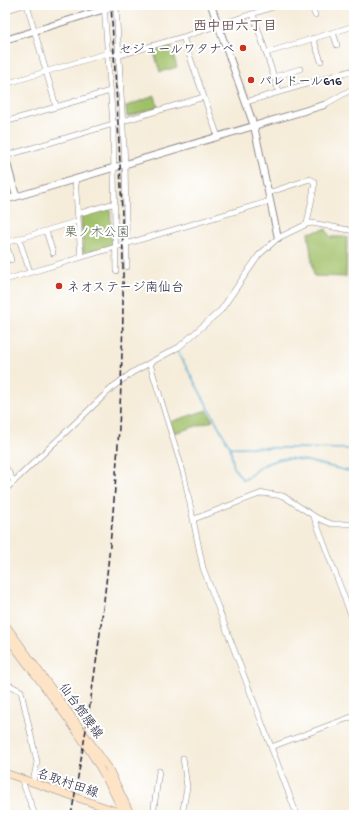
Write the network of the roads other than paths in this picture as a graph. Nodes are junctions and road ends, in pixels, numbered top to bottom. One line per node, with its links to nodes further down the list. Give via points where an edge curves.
1 (23, 5): 9 (street)
2 (27, 5): 14 (street)
3 (117, 5): 7 (street); 22 (street)
4 (211, 5): 12 (street)
5 (279, 5): 8 (street)
6 (311, 5): 11 (street)
7 (105, 7): 14 (street); 20 (street)
8 (267, 7): 10 (street)
9 (5, 11)
10 (253, 14): 12 (street); 21 (street)
11 (315, 15)
12 (218, 26): 16 (street); 33 (street)
13 (354, 26): 15 (street)
14 (34, 31): 18 (street); 26 (street)
15 (333, 32): 17 (street); 19 (street)
16 (183, 37): 22 (street); 32 (street)
17 (313, 38): 21 (street); 23 (street)
18 (5, 40)
19 (336, 45)
20 (108, 53): 22 (street); 26 (street); 30 (street)
21 (266, 53): 27 (street)
22 (120, 55): 37 (street)
23 (321, 61)
24 (300, 69): 27 (street)
25 (354, 70): 31 (street)
26 (46, 72): 28 (street); 34 (street)
27 (274, 77): 31 (street)
28 (5, 84)
29 (354, 88): 35 (street)
30 (110, 90): 34 (street); 38 (street)
31 (279, 92): 33 (street)
32 (204, 97): 37 (street); 40 (street)
33 (246, 102): 39 (street)
34 (56, 106): 36 (street)
35 (324, 106): 39 (street)
36 (5, 122)
37 (123, 122): 38 (street); 42 (street)
38 (113, 125): 41 (street); 43 (street)
39 (254, 126): 40 (street); 45 (street)
40 (218, 137): 42 (street)
41 (5, 156): 46 (street)
42 (125, 164): 43 (street); 58 (street)
43 (114, 168): 44 (street); 49 (street)
44 (75, 179): 46 (street); 50 (street)
45 (268, 193): 48 (street); 52 (street, via 310,179 315,182)
46 (16, 196): 47 (street)
47 (5, 200)
48 (270, 201): 55 (street); 58 (street)
49 (115, 203): 50 (street); 59 (street)
50 (78, 214): 51 (street)
51 (78, 221): 53 (street); 61 (street)
52 (307, 224): 54 (street); 55 (street)
53 (46, 231): 56 (street); 60 (street)
54 (354, 231)
55 (278, 238): 67 (street, via 252,263 221,310 179,347)
56 (19, 239): 57 (street); 65 (street)
57 (5, 242): 62 (street)
58 (127, 243): 59 (street); 63 (street)
59 (116, 247): 61 (street); 64 (street)
60 (53, 253)
61 (81, 257): 65 (street)
62 (11, 260)
63 (127, 267)
64 (116, 271)
65 (30, 272): 66 (street)
66 (5, 280)
67 (150, 364): 69 (street, via 133,372 114,386); 72 (street, via 184,476)
68 (5, 466): 69 (street)
69 (14, 482): 70 (street)
70 (5, 490)
71 (314, 517): 72 (street, via 283,496 262,493); 73 (street, via 332,524); 74 (street)
72 (194, 519): 80 (street, via 203,568)
73 (354, 524)
74 (352, 611): 75 (street)
75 (354, 623)
76 (5, 624): 90 (main road, 仙台館腰線, via 108,767)
77 (5, 634): 86 (main road, 仙台館腰線, via 96,761)
78 (5, 683): 85 (street, via 21,691 37,762)
79 (354, 716): 80 (street)
80 (270, 747): 93 (street)
81 (183, 758): 92 (street, via 187,787)
82 (160, 771): 91 (street)
83 (5, 773): 84 (main road, 名取村田線)
84 (21, 778): 85 (main road, 名取村田線); 88 (street)
85 (33, 782): 87 (main road, 名取村田線)
86 (117, 798): 87 (main road); 89 (main road, 仙台館腰線)
87 (103, 806): 89 (main road, 名取村田線)
88 (34, 815)
89 (124, 815)
90 (131, 815)
91 (153, 815)
92 (182, 815)
93 (297, 815)

